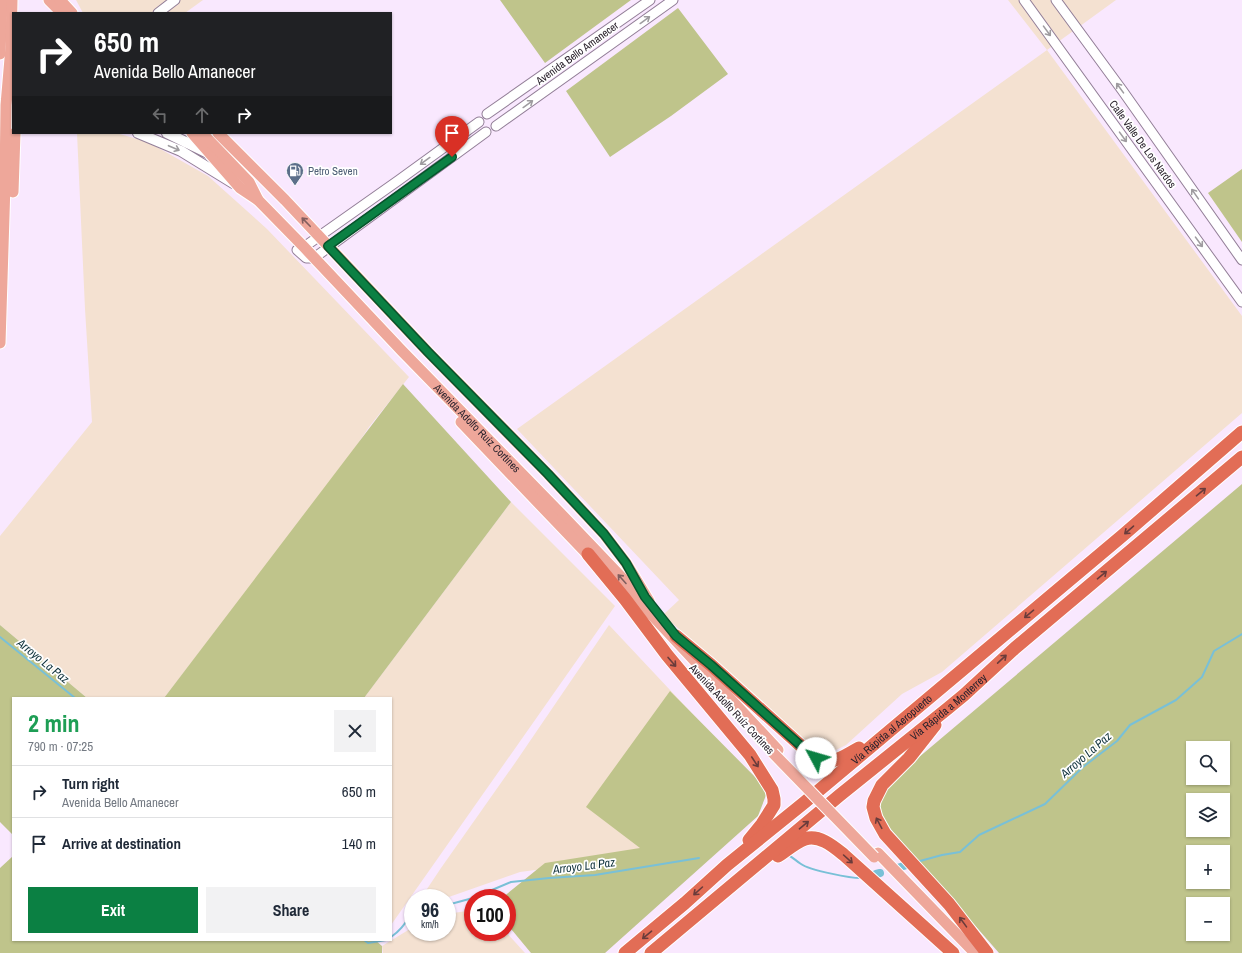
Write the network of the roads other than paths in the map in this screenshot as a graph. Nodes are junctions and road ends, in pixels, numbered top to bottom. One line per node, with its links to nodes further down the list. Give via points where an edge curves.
1 (2, 0): 17 (main road)
2 (12, 0): 18 (main road)
3 (49, 0): 10 (main road)
4 (60, 0): 11 (main road)
5 (175, 0): 12 (street)
6 (650, 0): 13 (street, Avenida Bello Amanecer)
7 (673, 0): 15 (street, Avenida Bello Amanecer, one-way to 7)
8 (1024, 0): 43 (street, Calle Valle De Los Nardos, one-way to 43)
9 (1056, 0): 42 (street, Calle Valle De Los Nardos, one-way to 9)
10 (61, 12)
11 (71, 12)
12 (159, 12)
13 (616, 24): 14 (street, Avenida Bello Amanecer); 15 (street, via 621,28)
14 (601, 34): 16 (street); 20 (street, Avenida Bello Amanecer)
15 (623, 35): 16 (street, Avenida Bello Amanecer)
16 (609, 45): 23 (street, Avenida Bello Amanecer, one-way to 16)
17 (0, 54)
18 (11, 77): 19 (main road)
19 (6, 100): 24 (main road)
20 (487, 114): 22 (street, via 482,116); 23 (street, via 494,116)
21 (12, 115): 24 (main road, via 8,120)
22 (479, 122): 25 (street, via 480,128); 33 (street, one-way to 33)
23 (496, 126): 25 (street, via 492,131)
24 (11, 130): 44 (main road)
25 (486, 132): 35 (street)
26 (140, 134): 34 (main road, one-way to 34, via 181,151)
27 (169, 134): 31 (main road)
28 (193, 134): 31 (main road, Avenida Adolfo Ruíz Cortines)
29 (203, 134): 32 (main road, Avenida Adolfo Ruíz Cortines)
30 (221, 136): 39 (main road, one-way to 30)
31 (210, 154): 32 (main road); 34 (main road, Avenida Adolfo Ruíz Cortines)
32 (235, 167): 37 (main road, Avenida Adolfo Ruíz Cortines, via 249,182)
33 (399, 180): 35 (street); 36 (street)
34 (240, 188): 37 (main road, Avenida Adolfo Ruíz Cortines); 41 (main road)
35 (406, 191): 38 (street)
36 (381, 193): 38 (street); 39 (street)
37 (258, 200): 41 (main road, Avenida Adolfo Ruíz Cortines)
38 (389, 203): 40 (street)
39 (319, 236): 40 (main road); 41 (street)
40 (328, 246): 41 (street); 46 (main road)
41 (304, 254): 45 (main road, Avenida Adolfo Ruíz Cortines); 50 (main road)
42 (1242, 260)
43 (1242, 302)
44 (0, 343)
45 (402, 351): 46 (main road); 48 (main road, Avenida Adolfo Ruíz Cortines)
46 (428, 352): 51 (main road)
47 (1242, 432): 55 (highway, Vía Rápida al Aeropuerto, one-way to 55)
48 (493, 445): 50 (main road, via 494,454); 51 (main road, via 497,439 508,439); 56 (main road, Avenida Adolfo Ruíz Cortines, one-way to 48, via 650,613 625,581)
49 (1242, 457): 54 (highway, Vía Rápida a Monterrey, one-way to 49, via 1015,648)
50 (505, 469): 52 (main road, Avenida Adolfo Ruíz Cortines)
51 (548, 474): 53 (main road, via 612,543 645,597)
52 (588, 554): 56 (main road, Avenida Adolfo Ruíz Cortines, via 645,619); 58 (highway, one-way to 58, via 667,655 746,749 772,790 774,805 755,834)
53 (676, 636): 55 (highway, via 816,758 837,760 861,747)
54 (947, 709): 59 (highway, Vía Rápida a Monterrey, one-way to 54); 65 (highway, one-way to 54, via 949,904 885,834 873,807 882,785 909,758)
55 (874, 744): 58 (highway, Vía Rápida al Aeropuerto)
56 (776, 751): 57 (main road, Avenida Adolfo Ruíz Cortines, bridge)
57 (876, 855): 63 (main road); 64 (main road)
58 (727, 865): 60 (highway, Vía Rápida al Aeropuerto, one-way to 60)
59 (742, 877): 61 (highway, Vía Rápida a Monterrey); 62 (highway, one-way to 62, via 804,839 814,838 823,841 844,855)
60 (625, 953)
61 (651, 953)
62 (953, 953)
63 (968, 953)
64 (975, 953)
65 (986, 953)

